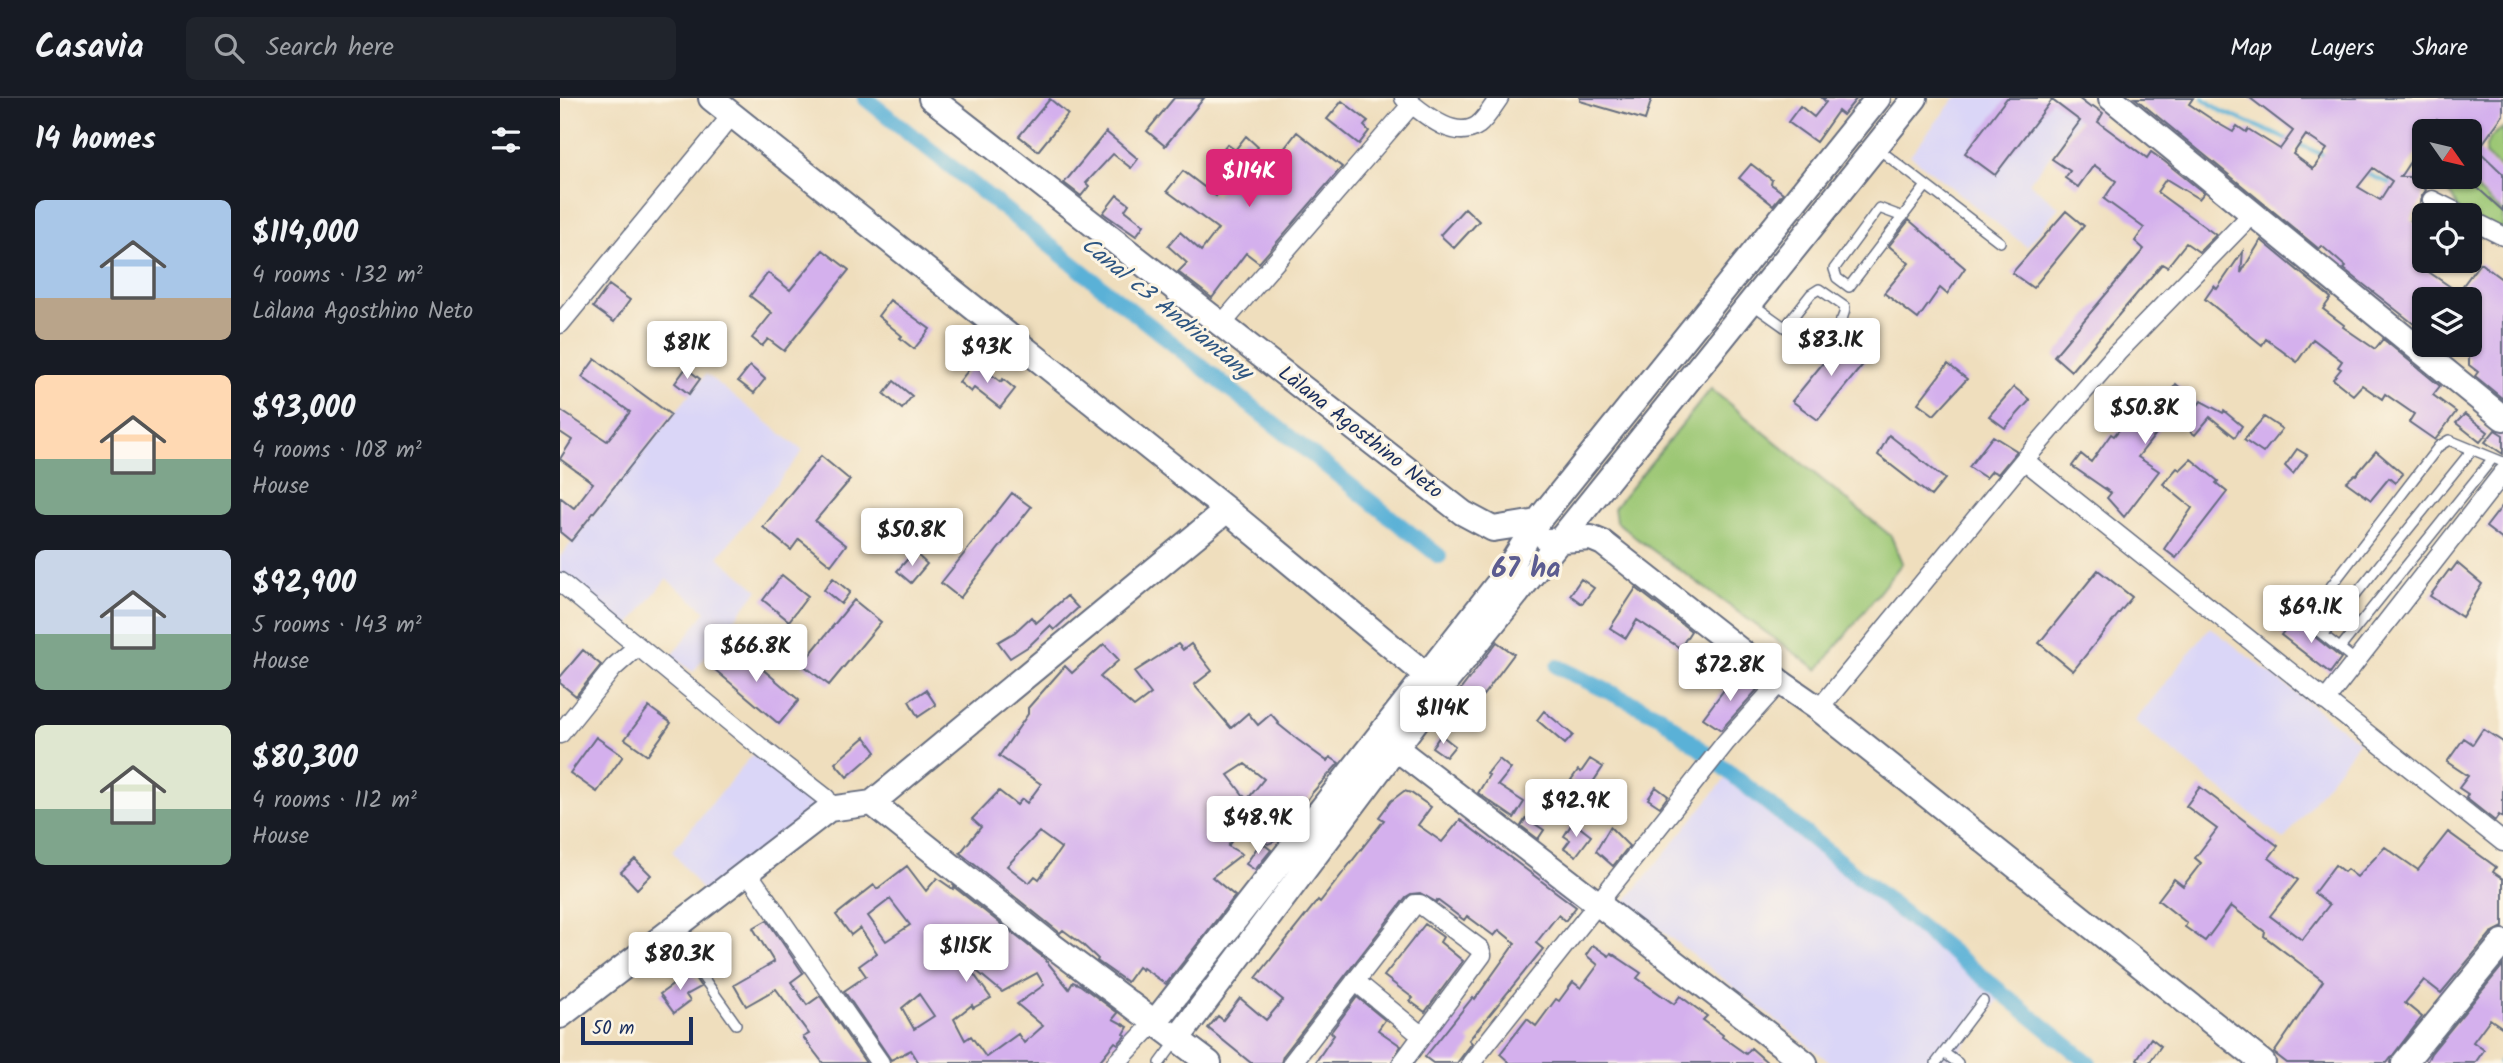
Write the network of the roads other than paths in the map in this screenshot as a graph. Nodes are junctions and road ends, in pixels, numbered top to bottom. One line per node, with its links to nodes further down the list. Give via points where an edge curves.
1 (711, 98): 8 (street)
2 (931, 98): 20 (street, Làlana Agosthino Neto)
3 (1499, 98): 7 (street, via 1478,125 1460,130 1445,127)
4 (1878, 98): 29 (street)
5 (1915, 98): 9 (street)
6 (2111, 98): 13 (street)
7 (1408, 101): 20 (street)
8 (732, 115): 19 (street); 28 (street)
9 (1875, 147): 10 (lane); 18 (street)
10 (1926, 186): 14 (lane); 17 (lane)
11 (2432, 200): 12 (street)
12 (2438, 203)
13 (2254, 212): 22 (street); 24 (street, via 2117,354)
14 (1903, 217): 14 (lane, via 1849,287 1836,278 1834,269 1879,208)
15 (2482, 226): 16 (street)
16 (2503, 236)
17 (2000, 242)
18 (1749, 303): 21 (lane); 27 (street)
19 (560, 324)
20 (1221, 325): 29 (street, Làlana Agosthino Neto, via 1463,513 1493,529)
21 (1784, 327): 21 (lane, via 1814,348 1821,346 1845,315 1845,307 1819,289)
22 (2503, 418)
23 (2472, 450): 26 (lane); 33 (lane); 33 (lane, via 2449,440 2439,446 2312,611 2310,621)
24 (2024, 460): 39 (street); 40 (street)
25 (2503, 462): 26 (lane)
26 (2498, 466): 35 (lane); 36 (street)
27 (1594, 496): 30 (street); 31 (street, via 1593,524)
28 (1227, 510): 37 (street); 43 (street)
29 (1537, 522): 30 (street, via 1544,542); 37 (street)
30 (1558, 540): 31 (street, via 1591,538); 37 (street)
31 (1603, 543): 38 (street)
32 (560, 582): 34 (street)
33 (2323, 635): 35 (lane)
34 (638, 646): 41 (street, via 613,668); 44 (street, via 826,798)
35 (2340, 648): 36 (lane)
36 (2356, 660): 39 (street)
37 (1433, 682): 42 (street)
38 (1780, 682): 40 (street); 47 (street, via 1726,742)
39 (2325, 701): 45 (street)
40 (1819, 709): 68 (street)
41 (560, 734)
42 (1387, 741): 47 (street); 53 (street); 56 (street)
43 (872, 803): 44 (street); 53 (street)
44 (829, 809): 46 (street)
45 (2503, 842)
46 (748, 873): 48 (street); 58 (street)
47 (1597, 904): 64 (street); 65 (street)
48 (671, 932): 52 (street); 54 (lane)
49 (2503, 942): 69 (street)
50 (1355, 981): 55 (street); 55 (street, via 1417,904 1480,949 1479,961); 62 (street)
51 (1983, 1001): 57 (lane)
52 (560, 1016)
53 (1155, 1021): 56 (street); 59 (street)
54 (736, 1024)
55 (1422, 1036): 63 (street)
56 (1178, 1038): 60 (lane); 61 (street)
57 (1944, 1053): 66 (lane); 67 (lane)
58 (880, 1063)
59 (1116, 1063)
60 (1160, 1063)
61 (1209, 1063)
62 (1292, 1063)
63 (1402, 1063)
64 (1471, 1063)
65 (1805, 1063)
66 (1936, 1063)
67 (1958, 1063)
68 (2263, 1063)
69 (2404, 1063)

